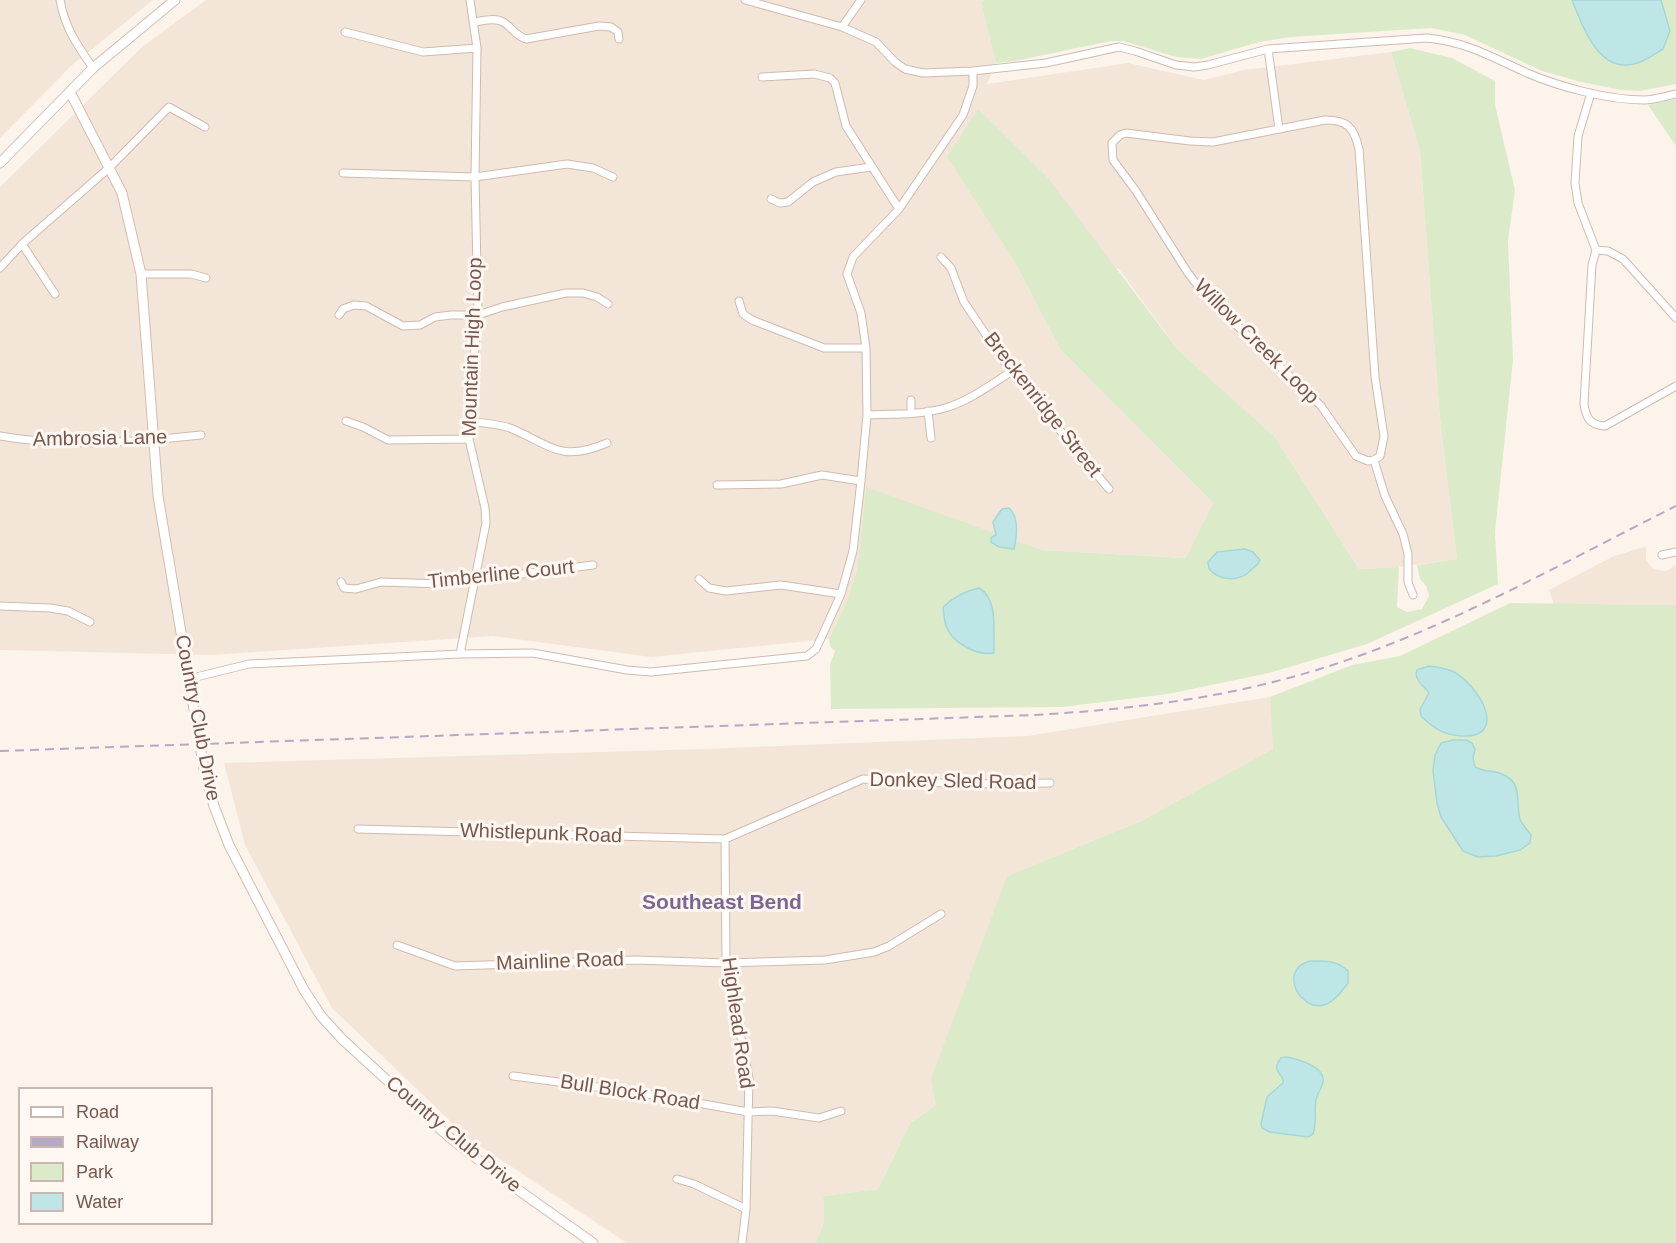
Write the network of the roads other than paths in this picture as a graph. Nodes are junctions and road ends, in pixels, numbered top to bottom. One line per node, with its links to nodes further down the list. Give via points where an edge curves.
1 (60, 0): 12 (street, via 73,39)
2 (175, 0): 12 (street)
3 (470, 0): 6 (street, Mountain High Loop)
4 (745, 0): 7 (street)
5 (861, 0): 7 (street)
6 (474, 22): 9 (street, via 503,21 526,39 611,27 618,32); 10 (street, Mountain High Loop)
7 (842, 27): 13 (street, via 876,42 905,69 923,73)
8 (345, 32): 10 (street, via 423,52)
9 (619, 39)
10 (477, 48): 24 (street, Mountain High Loop)
11 (1268, 49): 13 (street, via 1194,67 1119,47 1046,63); 16 (street, via 1394,39 1450,40 1547,81); 19 (street)
12 (93, 68): 15 (street)
13 (974, 71): 27 (street, via 963,115)
14 (762, 77): 22 (street, via 814,74 830,78 835,83 846,126)
15 (70, 92): 20 (street); 21 (street, Country Club Drive)
16 (1591, 93): 17 (street, via 1646,100); 29 (street, via 1578,136 1575,183 1578,203)
17 (1676, 94)
18 (205, 127): 21 (street, via 169,107)
19 (1279, 129): 55 (street, Willow Creek Loop, via 1339,120 1347,124 1357,141 1375,377 1384,436 1380,456); 55 (street, Willow Creek Loop, via 1213,142 1126,133 1116,138 1111,151 1113,160 1204,294 1321,406 1356,456)
20 (0, 164)
21 (110, 167): 28 (street); 32 (street, Country Club Drive, via 125,204)
22 (871, 167): 26 (street, via 836,172 813,182 788,202); 27 (street)
23 (343, 173): 24 (street)
24 (475, 177): 25 (street, via 567,164 593,168); 38 (street, Mountain High Loop)
25 (613, 177)
26 (771, 199)
27 (899, 209): 40 (street, via 853,257 848,274 861,313)
28 (22, 244): 31 (street); 34 (street)
29 (1596, 250): 39 (street, via 1623,259); 42 (street, via 1584,404 1590,421 1605,426 1613,423)
30 (941, 257): 41 (street, Breckenridge Street, via 951,268 964,302)
31 (0, 268)
32 (141, 274): 33 (street, via 191,274); 52 (street, Country Club Drive)
33 (206, 278)
34 (55, 294)
35 (739, 301): 40 (street, via 743,314 752,321 824,348)
36 (608, 304): 38 (street, via 583,293 566,293)
37 (339, 315): 38 (street, via 354,305 366,306 403,326 420,325 435,317)
38 (478, 315): 48 (street, Mountain High Loop)
39 (1676, 318)
40 (866, 348): 46 (street)
41 (1011, 372): 44 (street, via 971,397); 58 (street, Breckenridge Street)
42 (1676, 387)
43 (911, 400): 45 (street)
44 (928, 411): 45 (street); 51 (street)
45 (911, 413): 46 (street)
46 (867, 415): 56 (street)
47 (346, 421): 53 (street, via 388,440)
48 (468, 422): 53 (street, Mountain High Loop); 54 (street, via 508,428 565,452 589,450)
49 (201, 435): 52 (street, Ambrosia Lane)
50 (0, 436): 52 (street, Ambrosia Lane, via 78,443)
51 (931, 438)
52 (153, 440): 70 (street, Country Club Drive, via 158,496)
53 (469, 440): 63 (street, Mountain High Loop, via 486,523)
54 (607, 443)
55 (1374, 460): 66 (street, via 1403,534)
56 (861, 481): 57 (street, via 822,475 781,484); 65 (street, via 853,551)
57 (717, 485)
58 (1109, 489)
59 (1676, 552): 60 (street)
60 (1662, 555)
61 (593, 565): 63 (street, Timberline Court)
62 (699, 579): 65 (street, via 709,588 726,591 781,585)
63 (476, 580): 64 (street, Timberline Court, via 443,584 381,582 356,589 344,588); 69 (street, Mountain High Loop)
64 (341, 582)
65 (841, 594): 69 (street, via 816,649 807,656 651,672 533,653)
66 (1413, 595)
67 (0, 606): 68 (street, via 68,611)
68 (90, 622)
69 (460, 654): 70 (street, via 249,664)
70 (188, 679): 82 (street, Country Club Drive, via 204,770 229,845 321,1016 342,1040 449,1137)
71 (1050, 783): 73 (street, Donkey Sled Road, via 863,779)
72 (358, 829): 73 (street, Whistlepunk Road)
73 (725, 839): 76 (street, Highlead Road)
74 (941, 914): 76 (street, Mainline Road, via 874,952 825,960)
75 (397, 945): 76 (street, Mainline Road, via 455,966 636,960)
76 (726, 963): 79 (street, Highlead Road, via 749,1078)
77 (513, 1076): 79 (street, Bull Block Road)
78 (842, 1111): 79 (street, Bull Block Road, via 819,1118 772,1111)
79 (748, 1112): 81 (street, Highlead Road)
80 (677, 1179): 81 (street)
81 (746, 1209): 83 (street, Highlead Road)
82 (593, 1243)
83 (742, 1243)

